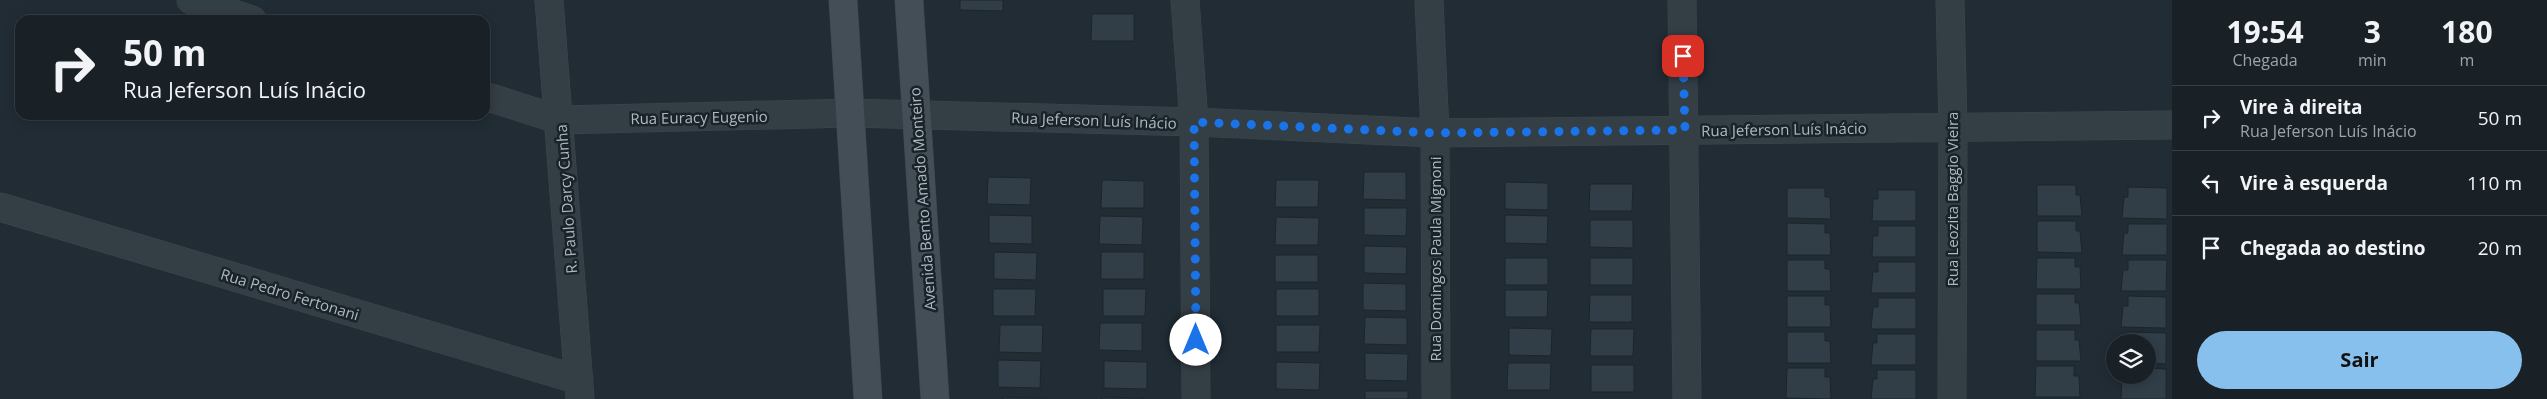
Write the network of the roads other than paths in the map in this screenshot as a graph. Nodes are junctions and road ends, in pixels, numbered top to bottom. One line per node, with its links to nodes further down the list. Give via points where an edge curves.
1 (191, 0): 9 (street)
2 (549, 0): 13 (street, R. Paulo Darcy Cunha)
3 (843, 0): 11 (street)
4 (909, 0): 12 (street, Avenida Bento Amado Monteiro)
5 (1185, 0): 14 (street)
6 (1429, 0): 18 (street, Rua Domingos Paula Mignoni)
7 (1682, 0): 17 (street)
8 (1950, 0): 16 (street, Rua Leozita Baggio Vieira)
9 (237, 15)
10 (490, 98): 13 (street, Rua Euracy Eugenio)
11 (852, 113): 12 (street, Rua Euracy Eugenio); 13 (street, Rua Euracy Eugenio); 21 (street)
12 (917, 115): 14 (street, Rua Jeferson Luís Inácio); 22 (street, Avenida Bento Amado Monteiro)
13 (560, 120): 20 (street, R. Paulo Darcy Cunha)
14 (1194, 122): 18 (street, Rua Jeferson Luís Inácio); 23 (street)
15 (2172, 125): 16 (street, Rua Jeferson Luís Inácio)
16 (1953, 127): 17 (street, Rua Jeferson Luís Inácio); 26 (street, Rua Leozita Baggio Vieira)
17 (1685, 130): 18 (street, Rua Jeferson Luís Inácio); 25 (street)
18 (1435, 133): 24 (street, Rua Domingos Paula Mignoni)
19 (0, 207): 20 (street, Rua Pedro Fertonani)
20 (580, 390)
21 (868, 399)
22 (935, 399)
23 (1196, 399)
24 (1436, 399)
25 (1687, 399)
26 (1952, 399)

